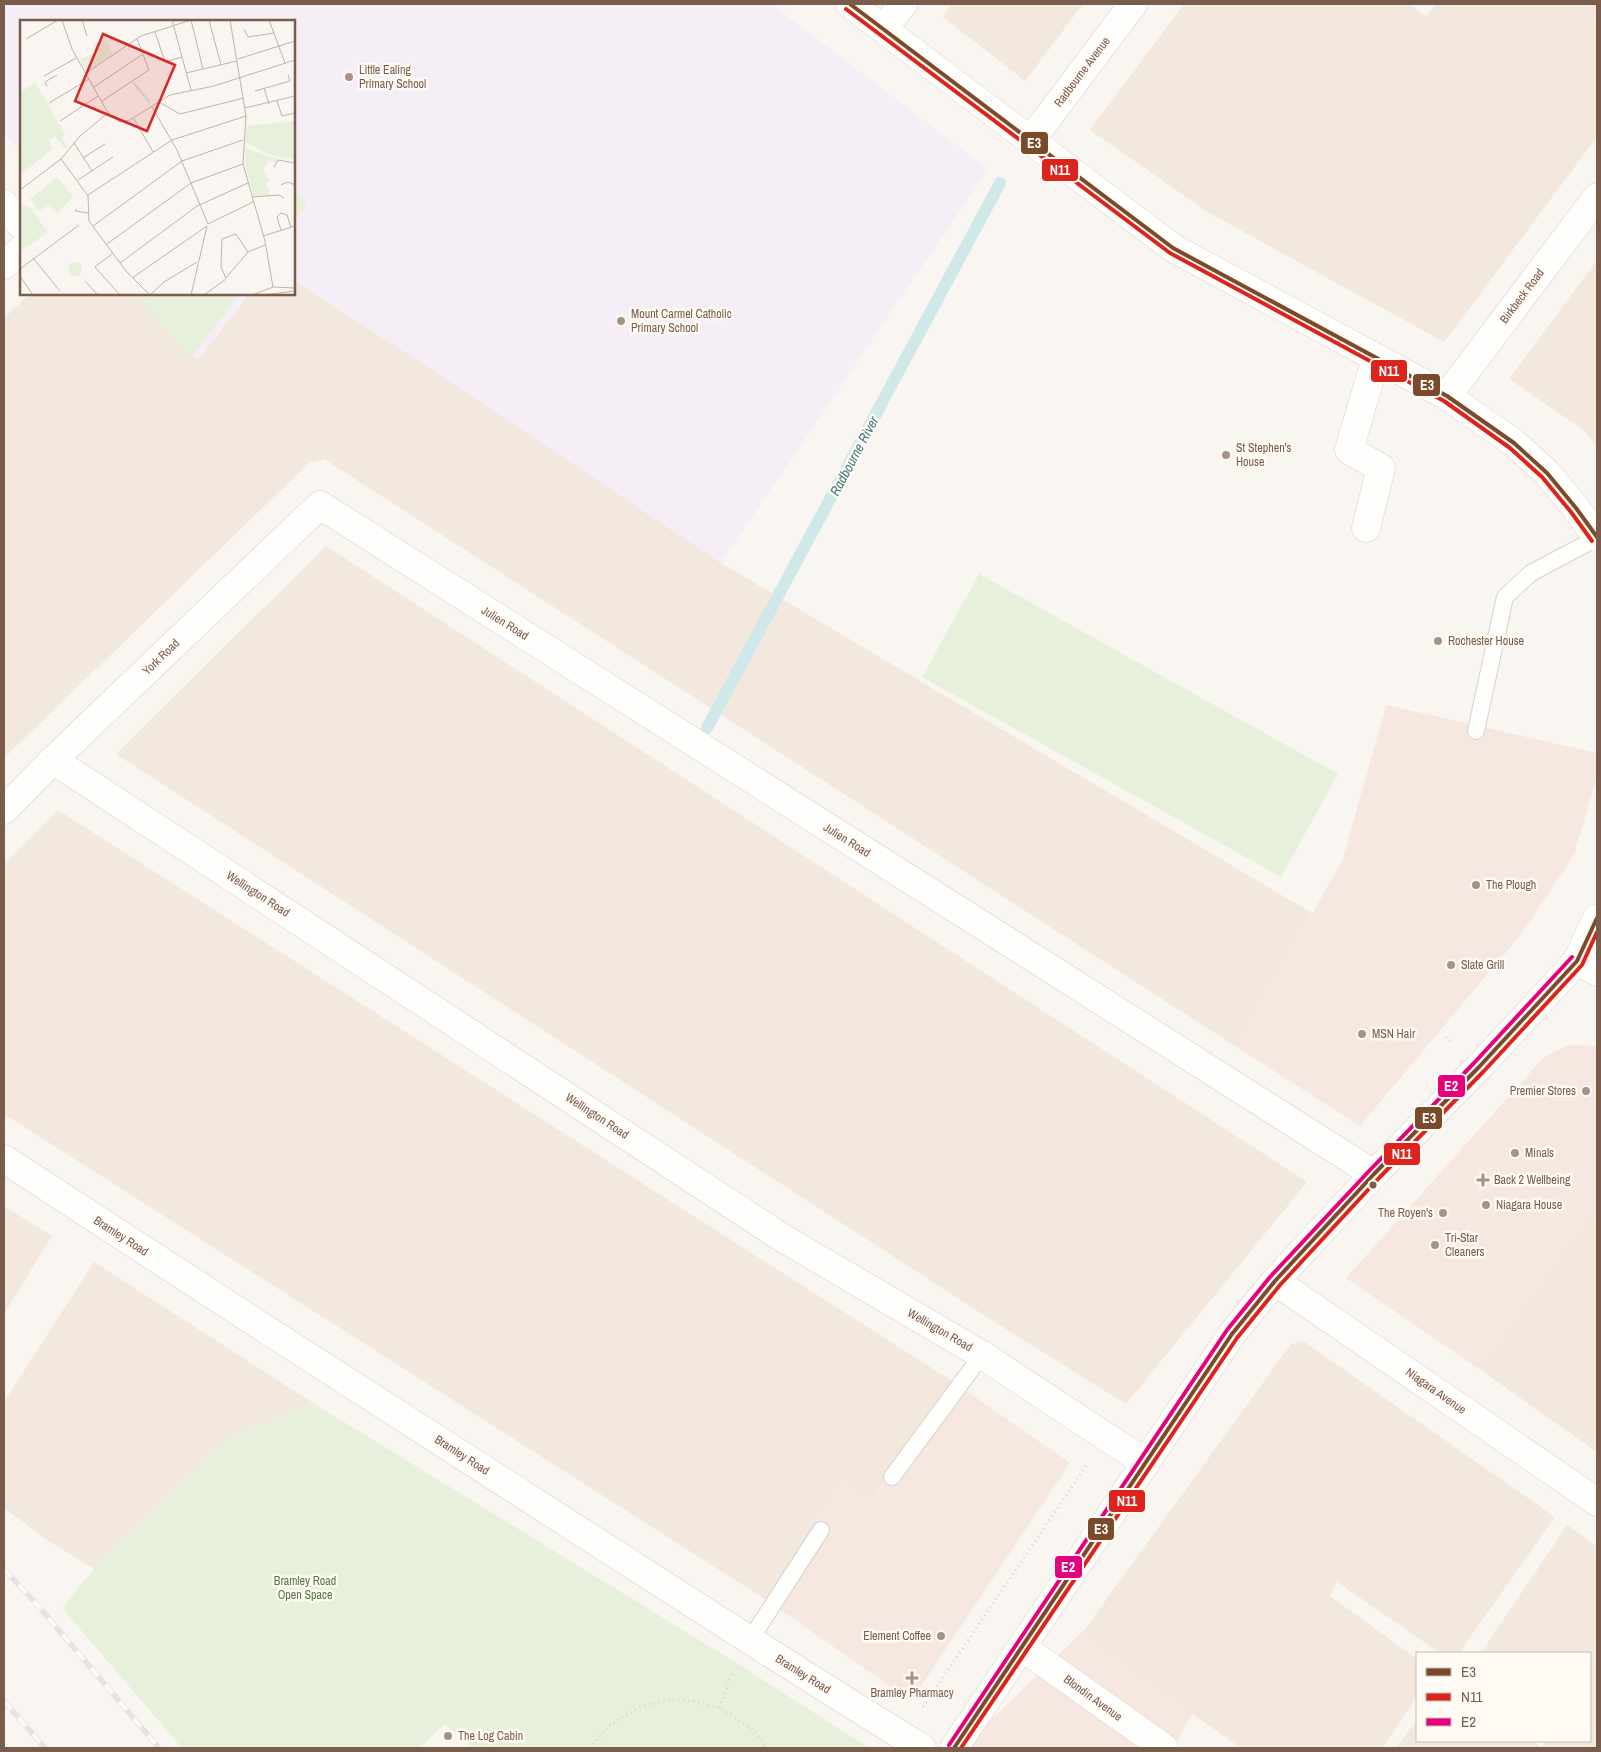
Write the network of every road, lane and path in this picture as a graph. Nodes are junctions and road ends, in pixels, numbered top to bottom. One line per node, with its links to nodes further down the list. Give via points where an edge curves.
1 (850, 4): 4 (street)
2 (903, 4): 4 (street)
3 (1134, 4): 5 (street, Radbourne Avenue)
4 (883, 29): 5 (street)
5 (1031, 140): 11 (street, via 1173,248)
6 (1597, 197): 12 (street, Birkbeck Road)
7 (4, 204): 8 (street)
8 (20, 225)
9 (20, 251): 10 (street)
10 (4, 265)
11 (1376, 358): 12 (street); 14 (street, via 1349,450 1381,468)
12 (1447, 396): 15 (street, via 1514,442 1547,473)
13 (320, 505): 17 (street, York Road); 22 (street, Julien Road)
14 (1366, 528)
15 (1597, 538): 16 (lane, via 1531,573 1505,597)
16 (1476, 731)
17 (53, 760): 18 (street, York Road); 24 (street, Wellington Road, via 781,1237)
18 (4, 810)
19 (1597, 918): 20 (street)
20 (1587, 967): 22 (street, via 1479,1067)
21 (4, 1159): 30 (street, Bramley Road)
22 (1374, 1174): 23 (street)
23 (1274, 1281): 26 (street, via 1232,1334); 28 (street, Niagara Avenue)
24 (982, 1355): 25 (street, Wellington Road); 27 (lane)
25 (1106, 1436): 26 (street, Wellington Road); 32 (path, via 920,1710)
26 (1146, 1463): 31 (street)
27 (892, 1477)
28 (1597, 1502)
29 (821, 1530): 30 (lane)
30 (750, 1640): 32 (street, Bramley Road)
31 (1022, 1647): 33 (street, Blondin Avenue); 36 (street)
32 (913, 1743)
33 (1160, 1747)
34 (590, 1748): 35 (path, via 608,1726 640,1707 666,1700 691,1701 720,1708 752,1729)
35 (767, 1748)
36 (954, 1748)

